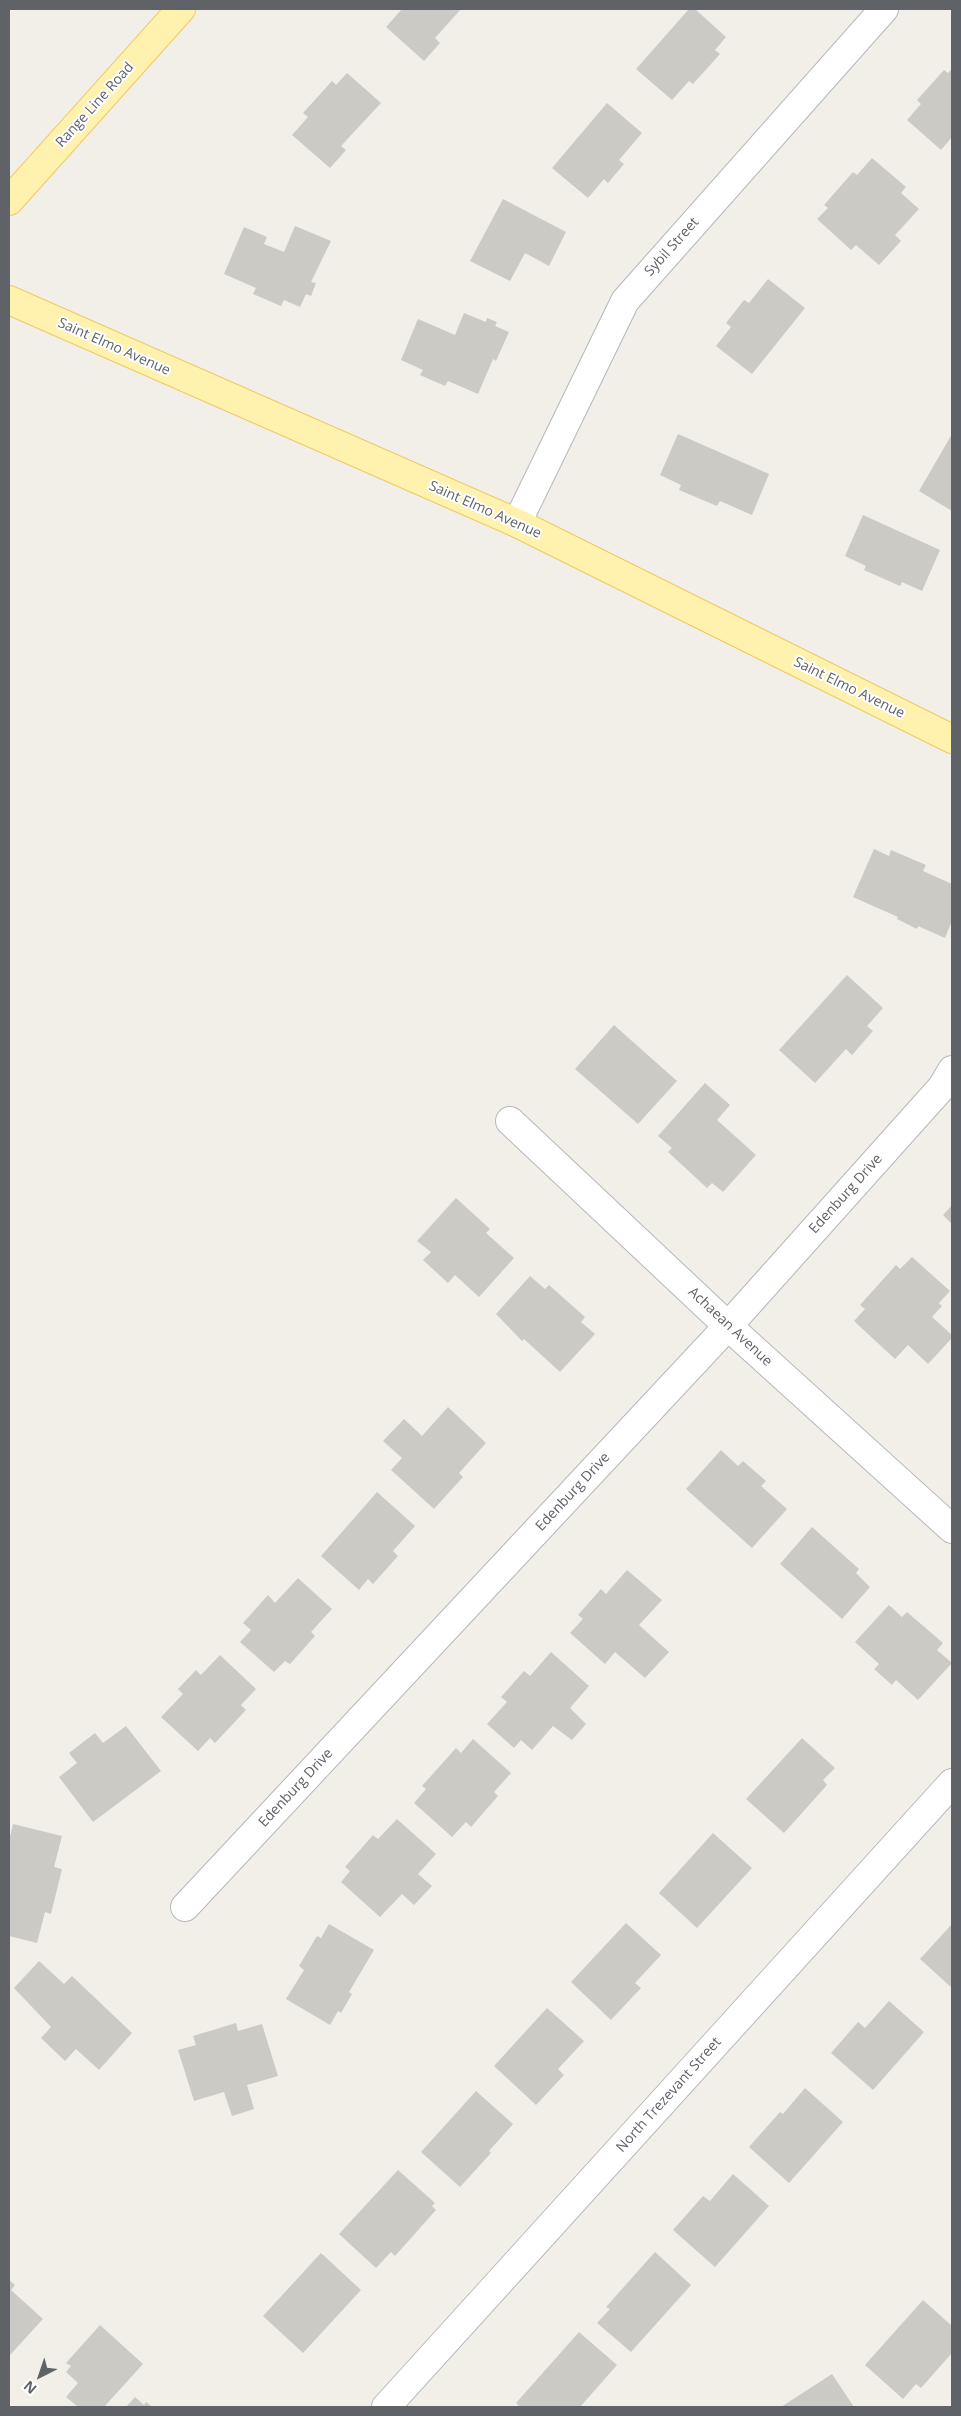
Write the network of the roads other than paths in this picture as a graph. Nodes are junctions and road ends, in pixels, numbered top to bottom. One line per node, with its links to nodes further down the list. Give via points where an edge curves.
1 (181, 9): 3 (main road, Range Line Road)
2 (884, 9): 5 (street, Sybil Street, via 625,300)
3 (9, 201)
4 (9, 300): 5 (main road, Saint Elmo Avenue)
5 (517, 523): 6 (main road, Saint Elmo Avenue)
6 (952, 739)
7 (952, 1070): 9 (street, Edenburg Drive, via 942,1087)
8 (510, 1121): 9 (street, Achaean Avenue)
9 (728, 1326): 10 (street, Achaean Avenue); 12 (street, Edenburg Drive)
10 (952, 1529)
11 (952, 1783): 13 (street, North Trezevant Street)
12 (185, 1907)
13 (386, 2407)

